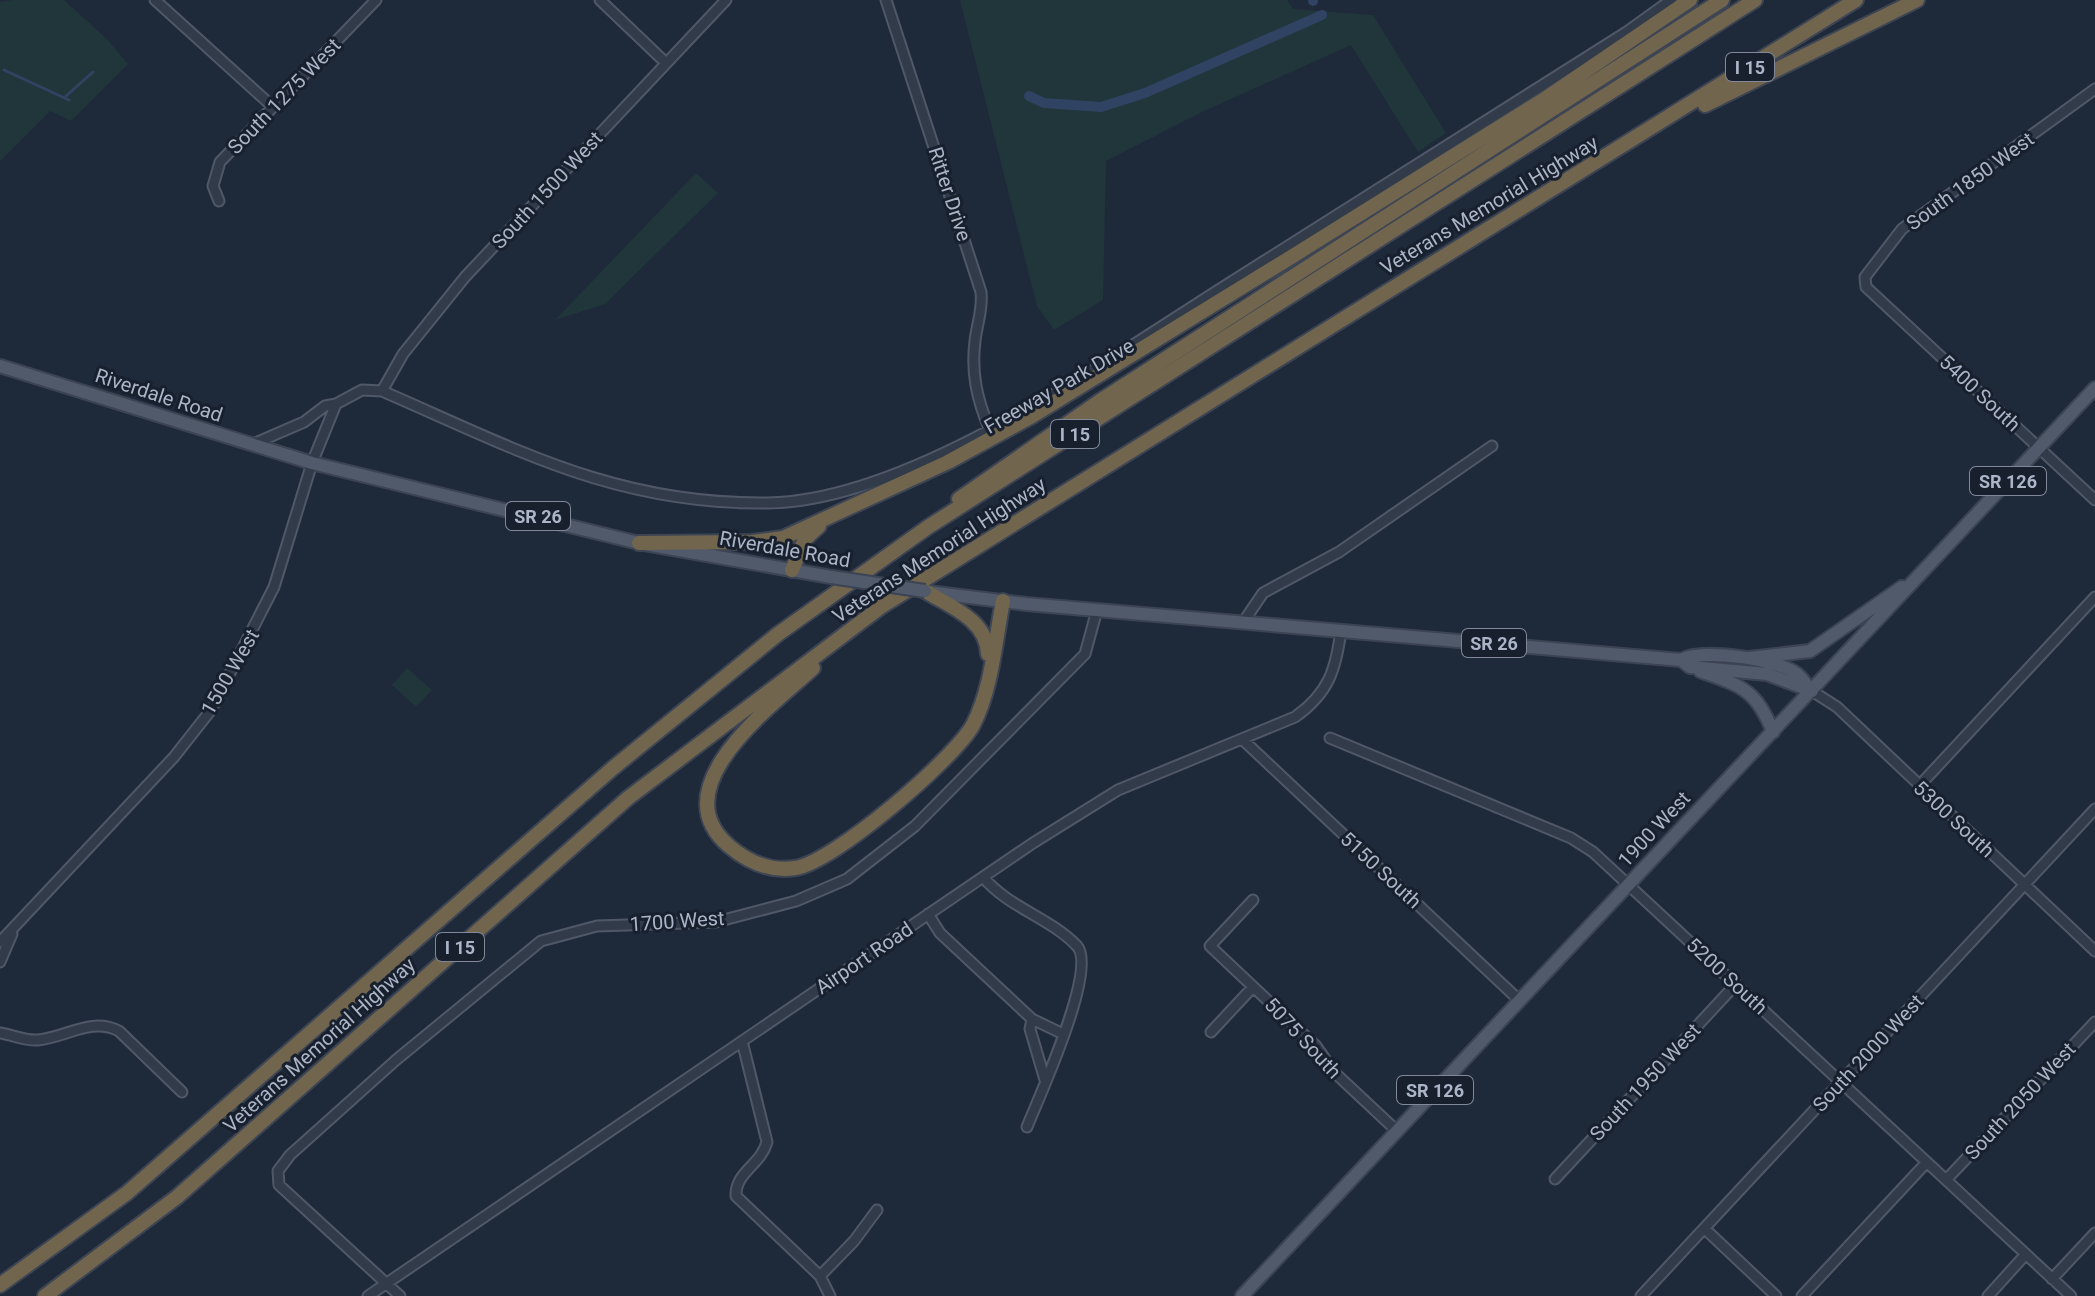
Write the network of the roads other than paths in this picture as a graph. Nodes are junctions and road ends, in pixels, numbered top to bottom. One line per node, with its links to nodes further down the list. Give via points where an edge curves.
1 (155, 0): 14 (street)
2 (376, 0): 14 (street, South 1275 West)
3 (600, 0): 12 (street)
4 (726, 0): 12 (street, South 1500 West)
5 (886, 0): 22 (street, Ritter Drive, via 981,292 973,366)
6 (1671, 0): 22 (street, Freeway Park Drive, via 1137,341)
7 (1690, 0): 28 (highway, via 1543,100 1032,416)
8 (1722, 0): 29 (highway, via 1100,401 975,485)
9 (1755, 0): 29 (highway, Veterans Memorial Highway / I 15)
10 (1856, 0): 15 (highway, Veterans Memorial Highway / I 15)
11 (1917, 0): 15 (highway)
12 (666, 63): 20 (street, South 1500 West, via 465,277 403,354)
13 (2095, 89): 17 (street, South 1850 West, via 1902,229 1865,277)
14 (273, 107): 16 (street, South 1275 West, via 220,162 213,186)
15 (1644, 135): 36 (highway, Veterans Memorial Highway / I 15)
16 (219, 201)
17 (1866, 287): 25 (street, 5400 South)
18 (0, 366): 23 (main road, Riverdale Road / SR 26)
19 (2095, 388): 25 (main road, 1900 West / SR 126)
20 (382, 391): 21 (street, via 362,390); 22 (street, Freeway Park Drive, via 565,471 620,488 719,502 772,503 836,493 908,468)
21 (336, 404): 23 (street); 26 (street, 1500 West)
22 (989, 428)
23 (251, 445): 26 (main road, Riverdale Road / SR 26)
24 (1492, 446): 38 (street, via 1414,504 1263,593)
25 (2039, 448): 27 (street, 5400 South); 32 (main road, 1900 West / SR 126)
26 (312, 463): 30 (main road, Riverdale Road / SR 26); 54 (street, 1500 West, via 269,600 211,710)
27 (2095, 500)
28 (832, 516): 30 (highway, via 768,541); 31 (highway, via 805,539)
29 (928, 527): 84 (highway, Veterans Memorial Highway / I 15, via 699,696 127,1193)
30 (639, 543): 31 (main road, Riverdale Road / SR 26)
31 (792, 570): 33 (main road, Riverdale Road / SR 26, bridge)
32 (1921, 574): 40 (main road, via 1810,651); 43 (main road, 1900 West / SR 126)
33 (925, 591): 35 (main road, Riverdale Road / SR 26); 42 (highway, via 982,631)
34 (2095, 597): 47 (street)
35 (1003, 601): 37 (main road, Riverdale Road / SR 26); 42 (highway)
36 (882, 606): 42 (highway, via 738,737 718,764 710,818 720,839 739,855 782,870 825,856 952,755 973,724); 85 (highway, Veterans Memorial Highway / I 15, via 628,798 177,1197)
37 (1097, 610): 38 (main road, Riverdale Road / SR 26); 83 (street, 1700 West, via 1085,654 915,826 847,879 796,901 716,922 597,926 541,941 290,1155 278,1171 279,1185)
38 (1244, 621): 39 (main road, Riverdale Road / SR 26)
39 (1341, 630): 41 (main road, Riverdale Road / SR 26); 46 (street, Airport Road, via 1335,674 1312,705)
40 (1749, 658): 41 (main road, Riverdale Road / SR 26, via 1690,654); 43 (main road, Riverdale Road / SR 26, via 1796,673)
41 (1685, 663): 43 (main road, Riverdale Road / SR 26, via 1767,674); 44 (main road, via 1743,687 1757,698)
42 (988, 674)
43 (1812, 691): 44 (main road, 1900 West / SR 126); 47 (street, 5300 South, via 1837,707)
44 (1773, 732): 51 (main road, 1900 West / SR 126)
45 (1330, 738): 51 (street, 5200 South, via 1571,838)
46 (1242, 739): 49 (street, Airport Road, via 1118,790); 60 (street, 5150 South)
47 (1919, 786): 50 (street, 5300 South)
48 (2095, 809): 50 (street, South 2000 West)
49 (983, 877): 53 (street, Airport Road); 66 (street, via 997,894 1049,924 1083,956)
50 (2024, 884): 56 (street, 5300 South); 70 (street, South 2000 West)
51 (1629, 885): 58 (street, 5200 South); 60 (main road, 1900 West / SR 126)
52 (1253, 900): 59 (street, 5075 South, via 1210,946)
53 (928, 914): 61 (street, via 940,933); 68 (street, Airport Road)
54 (14, 931): 55 (street, 1500 West); 57 (street, 1500 West)
55 (0, 942)
56 (2095, 951)
57 (0, 962)
58 (1736, 984): 70 (street, 5200 South); 75 (street, South 1950 West)
59 (1253, 987): 64 (street); 73 (street, 5075 South)
60 (1520, 1001): 73 (main road, 1900 West / SR 126)
61 (1032, 1019): 66 (street); 69 (street, via 1030,1029)
62 (2095, 1022): 76 (street, South 2050 West)
63 (0, 1027): 67 (street)
64 (1211, 1032)
65 (0, 1033): 67 (street)
66 (1063, 1034): 69 (street)
67 (13, 1035): 71 (street, via 36,1040 107,1025)
68 (742, 1041): 81 (street, via 767,1142 740,1178 736,1196); 83 (street, Airport Road)
69 (1045, 1080): 72 (street)
70 (1840, 1082): 74 (street, 5200 South); 78 (street, South 2000 West)
71 (182, 1092)
72 (1027, 1127)
73 (1397, 1131): 89 (main road, 1900 West / SR 126)
74 (1927, 1162): 76 (street, 5200 South); 92 (street)
75 (1555, 1179)
76 (1946, 1180): 80 (street, 5200 South)
77 (877, 1210): 81 (street)
78 (1705, 1229): 90 (street, South 2000 West); 91 (street)
79 (2095, 1233): 82 (street)
80 (2026, 1254): 82 (street, 5200 South); 93 (street)
81 (820, 1276): 88 (street)
82 (2052, 1279): 94 (street, 5200 South)
83 (386, 1283): 86 (street, Airport Road); 87 (street)
84 (0, 1285)
85 (45, 1296)
86 (368, 1296)
87 (400, 1296)
88 (830, 1296)
89 (1242, 1296)
90 (1641, 1296)
91 (1776, 1296)
92 (1802, 1296)
93 (1988, 1296)
94 (2071, 1296)

